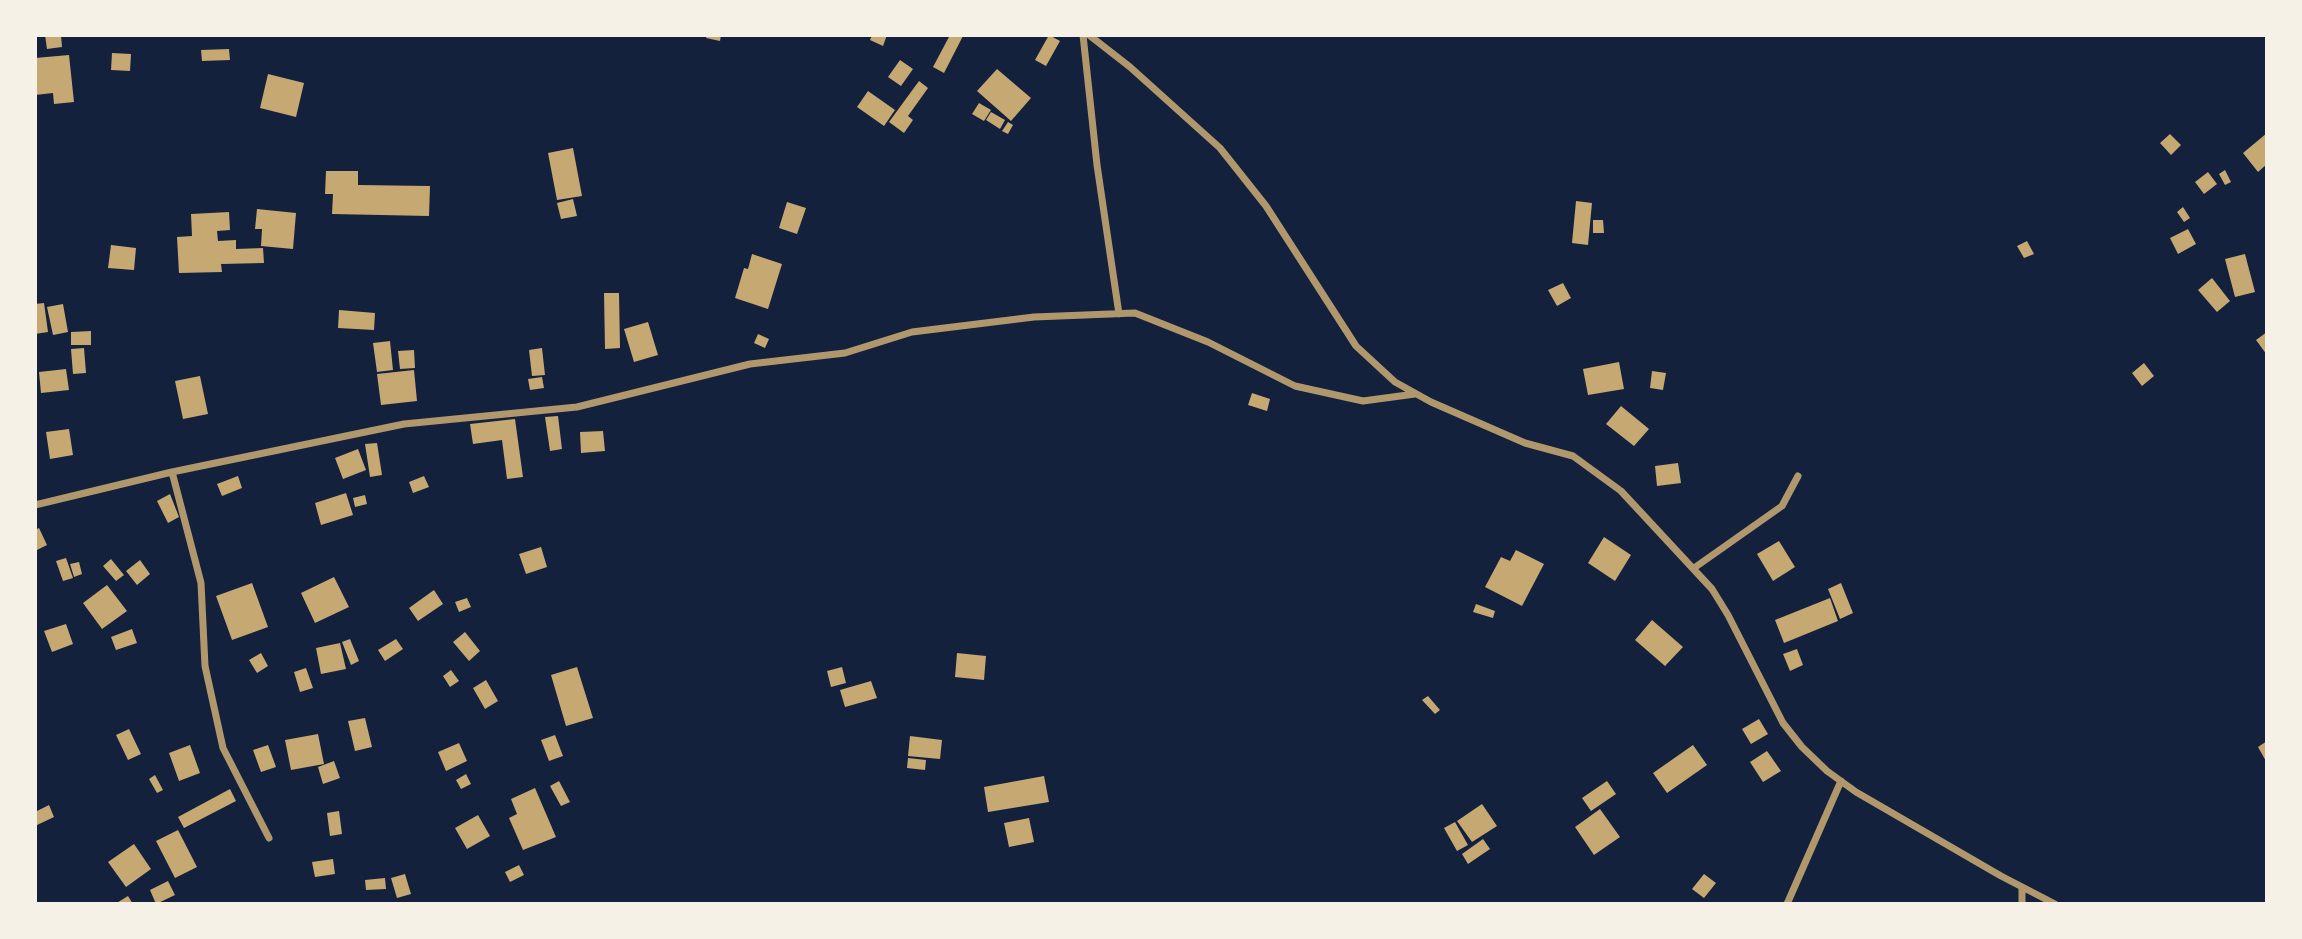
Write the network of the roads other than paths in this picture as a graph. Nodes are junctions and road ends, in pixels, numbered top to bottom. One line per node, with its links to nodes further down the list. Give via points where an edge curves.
1 (1083, 35): 3 (street)
2 (1089, 35): 4 (street, via 1220,148 1266,206 1356,346)
3 (1119, 314): 4 (street, via 1135,313 1208,342 1295,386 1363,401); 5 (street, via 1034,317 912,332 845,353 750,364 577,407 404,424)
4 (1415, 394): 8 (street, via 1525,443 1573,456 1621,491)
5 (172, 472): 7 (street); 10 (street, via 201,583 205,666 223,748)
6 (1798, 476): 8 (street, via 1783,506)
7 (35, 505)
8 (1694, 568): 9 (street, via 1728,615 1783,723 1802,747)
9 (1841, 781): 11 (street); 12 (street)
10 (269, 838)
11 (2022, 887): 13 (street); 14 (street)
12 (1787, 904)
13 (2022, 904)
14 (2055, 904)

